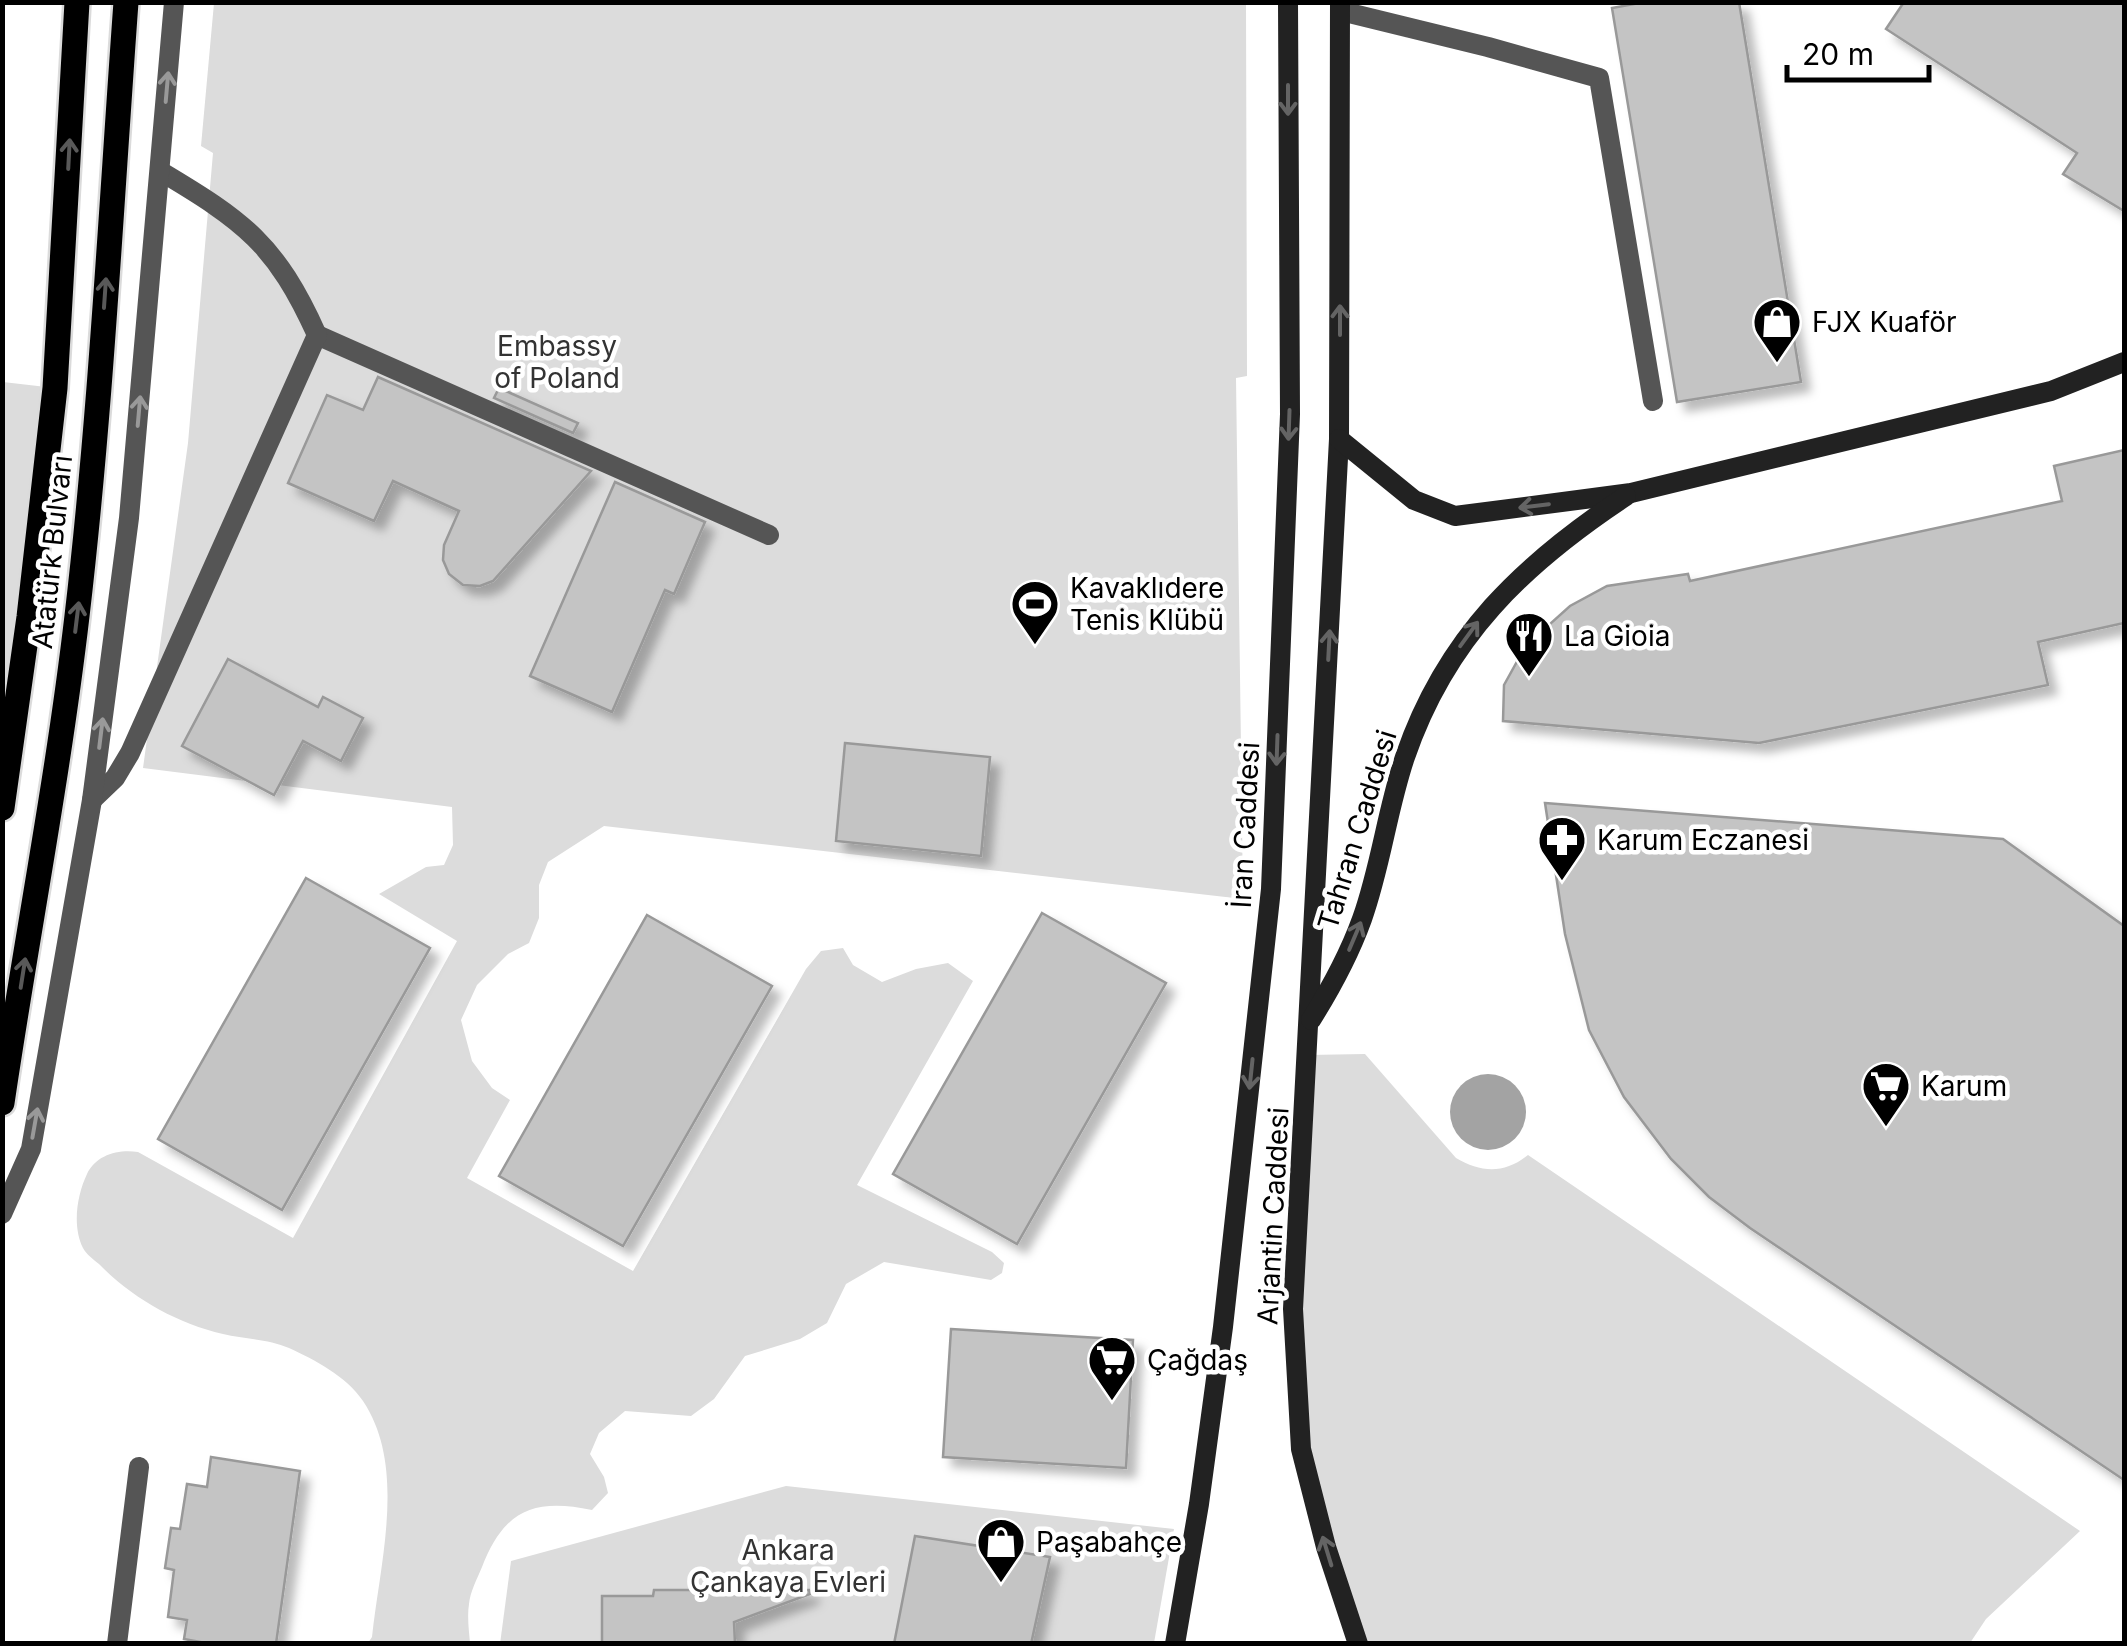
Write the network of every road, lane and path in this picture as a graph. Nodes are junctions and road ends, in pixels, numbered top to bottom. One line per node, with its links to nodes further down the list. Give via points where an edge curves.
1 (77, 2): 14 (main road, Atatürk Bulvarı, one-way to 1, via 55,388)
2 (126, 2): 16 (main road, Atatürk Bulvarı, one-way to 2, via 77,617)
3 (174, 2): 6 (lane, one-way to 3)
4 (1288, 2): 20 (main road, İran Caddesi, one-way to 20, via 1290,414 1271,889 1218,1366)
5 (1341, 7): 9 (lane, via 1599,78); 10 (main road, one-way to 5)
6 (160, 172): 7 (lane, via 251,232 296,288); 13 (lane, one-way to 6, via 129,518)
7 (317, 335): 12 (lane); 13 (lane, via 130,754)
8 (2124, 362): 11 (main road, Tahran Caddesi, via 2050,391)
9 (1652, 401)
10 (1340, 439): 11 (main road, Tahran Caddesi, one-way to 10, via 1455,516 1414,500); 15 (main road, one-way to 10)
11 (1631, 493): 15 (main road, Tahran Caddesi, one-way to 11, via 1363,916 1405,757 1457,651 1494,602 1572,532)
12 (769, 535)
13 (92, 800): 17 (lane, one-way to 13, via 31,1149)
14 (2, 808)
15 (1310, 1022): 21 (main road, Arjantin Caddesi, one-way to 15, via 1301,1449 1292,1309)
16 (2, 1103)
17 (2, 1214)
18 (140, 1467): 19 (lane)
19 (117, 1644)
20 (1174, 1644)
21 (1358, 1644)

